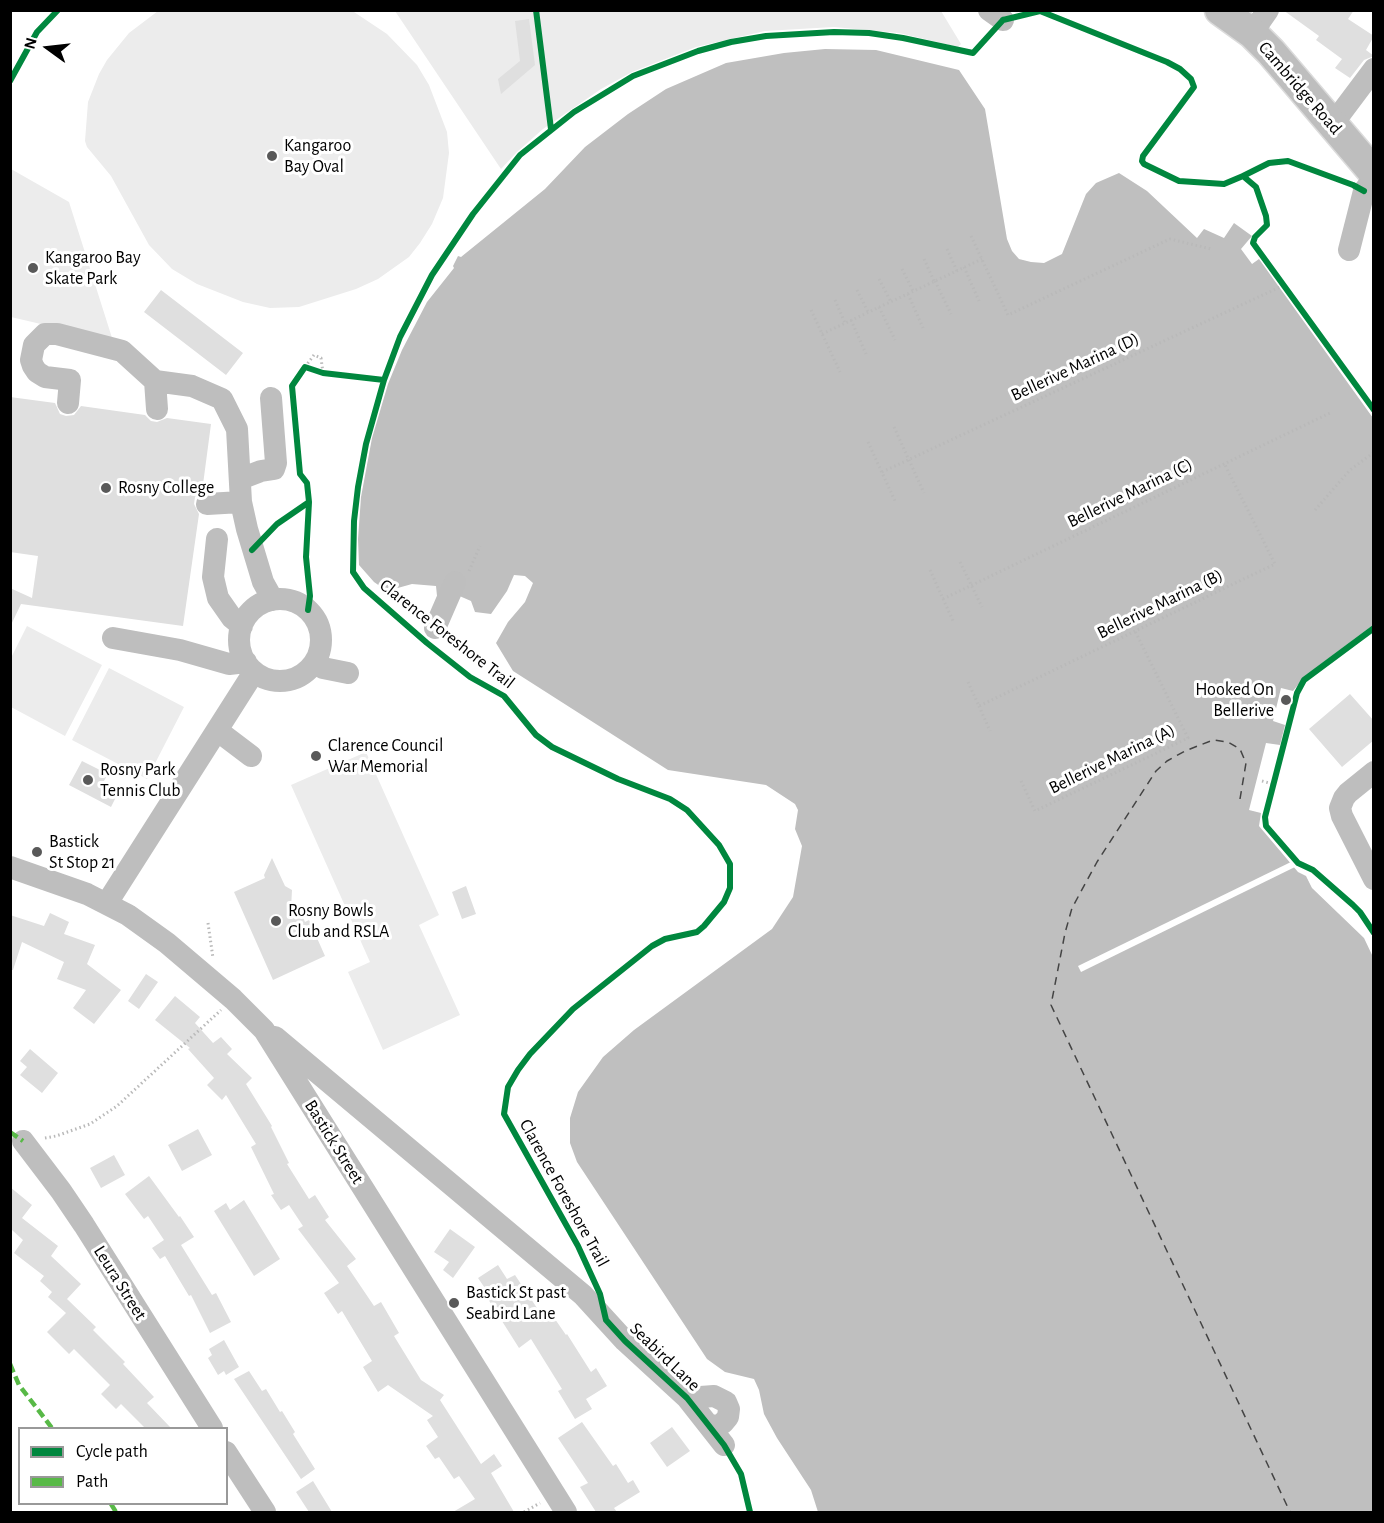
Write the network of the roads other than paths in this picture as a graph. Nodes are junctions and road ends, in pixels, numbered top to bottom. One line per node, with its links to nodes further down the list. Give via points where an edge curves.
1 (1220, 10): 2 (main road, Cambridge Road)
2 (1260, 22): 4 (main road, Cambridge Road, via 1288,71)
3 (1374, 69): 4 (street)
4 (1332, 125): 5 (main road, Cambridge Road)
5 (1374, 173)
6 (1374, 178): 7 (street, via 1364,191)
7 (1349, 250)
8 (155, 381): 10 (street, via 122,351 45,334 34,345 33,366 45,377 70,380); 11 (street); 12 (street, via 192,386 222,399 237,429)
9 (271, 398): 12 (street, via 274,469)
10 (68, 403)
11 (157, 409)
12 (240, 479): 13 (street)
13 (241, 502): 14 (street); 17 (street, via 259,571)
14 (207, 504)
15 (217, 539): 18 (street, via 213,567 218,598)
16 (455, 582): 19 (street)
17 (273, 600): 18 (street, via 252,610); 21 (street, via 300,604 316,620 321,638)
18 (242, 626): 22 (street, via 240,645)
19 (435, 628)
20 (113, 638): 22 (street)
21 (315, 663): 22 (street, via 289,681 270,680); 23 (street)
22 (250, 667): 24 (street)
23 (348, 673)
24 (218, 731): 25 (street); 29 (street)
25 (251, 756)
26 (1374, 772): 28 (street, via 1348,793 1341,805 1342,816)
27 (10, 867): 29 (street, Bastick Street)
28 (1374, 879)
29 (107, 903): 30 (street, Bastick Street, via 166,943)
30 (264, 1030): 33 (street, Seabird Lane, via 583,1295 625,1341 687,1398); 36 (street, Bastick Street)
31 (23, 1141): 32 (street, Leura Street, via 84,1225)
32 (211, 1427)
33 (724, 1445)
34 (228, 1455): 35 (street)
35 (265, 1512)
36 (566, 1512)

